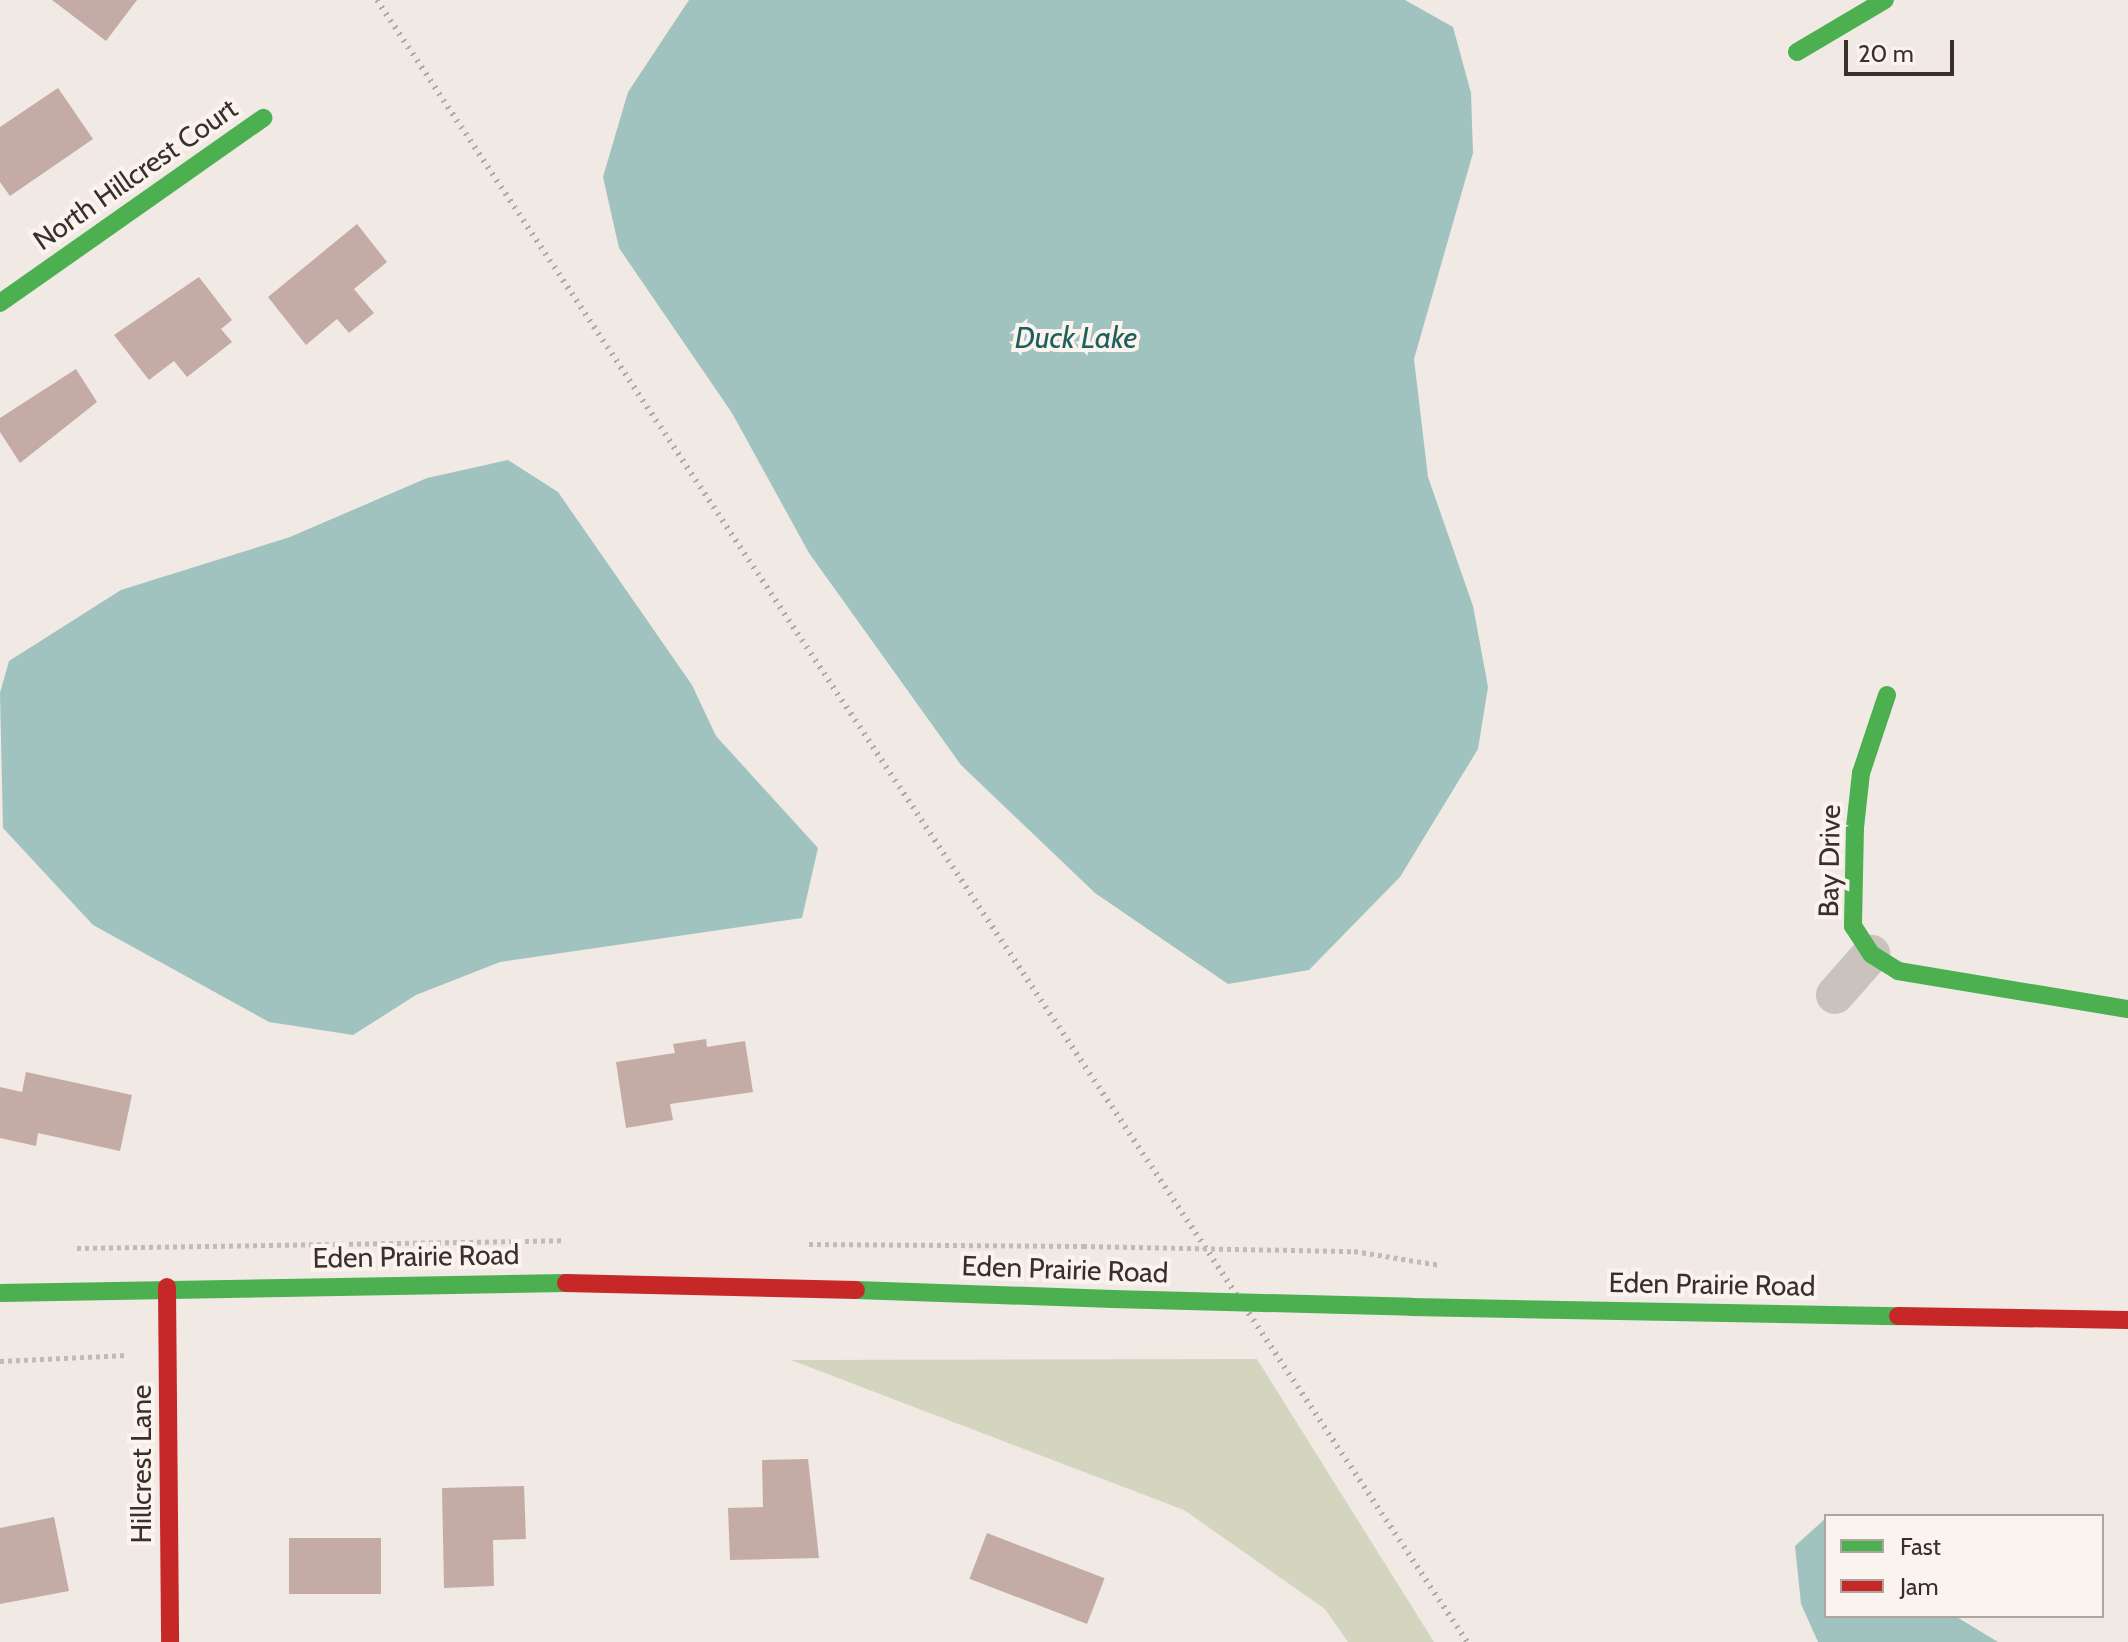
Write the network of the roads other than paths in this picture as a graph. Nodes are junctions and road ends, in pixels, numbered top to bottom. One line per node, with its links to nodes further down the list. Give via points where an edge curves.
1 (1885, 0): 2 (main road)
2 (1797, 52)
3 (263, 118): 4 (main road, North Hillcrest Court, via 145,208)
4 (0, 303)
5 (1887, 695): 6 (main road, Bay Drive, via 1861,773 1855,827 1853,926)
6 (1871, 954): 7 (street); 8 (main road, via 1898,971)
7 (1835, 995)
8 (2128, 1009)
9 (167, 1287): 10 (main road, Eden Prairie Road); 11 (main road, Eden Prairie Road, bridge, via 643,1282 1412,1307); 12 (main road, Hillcrest Lane)
10 (0, 1293)
11 (2128, 1320)
12 (170, 1642)

